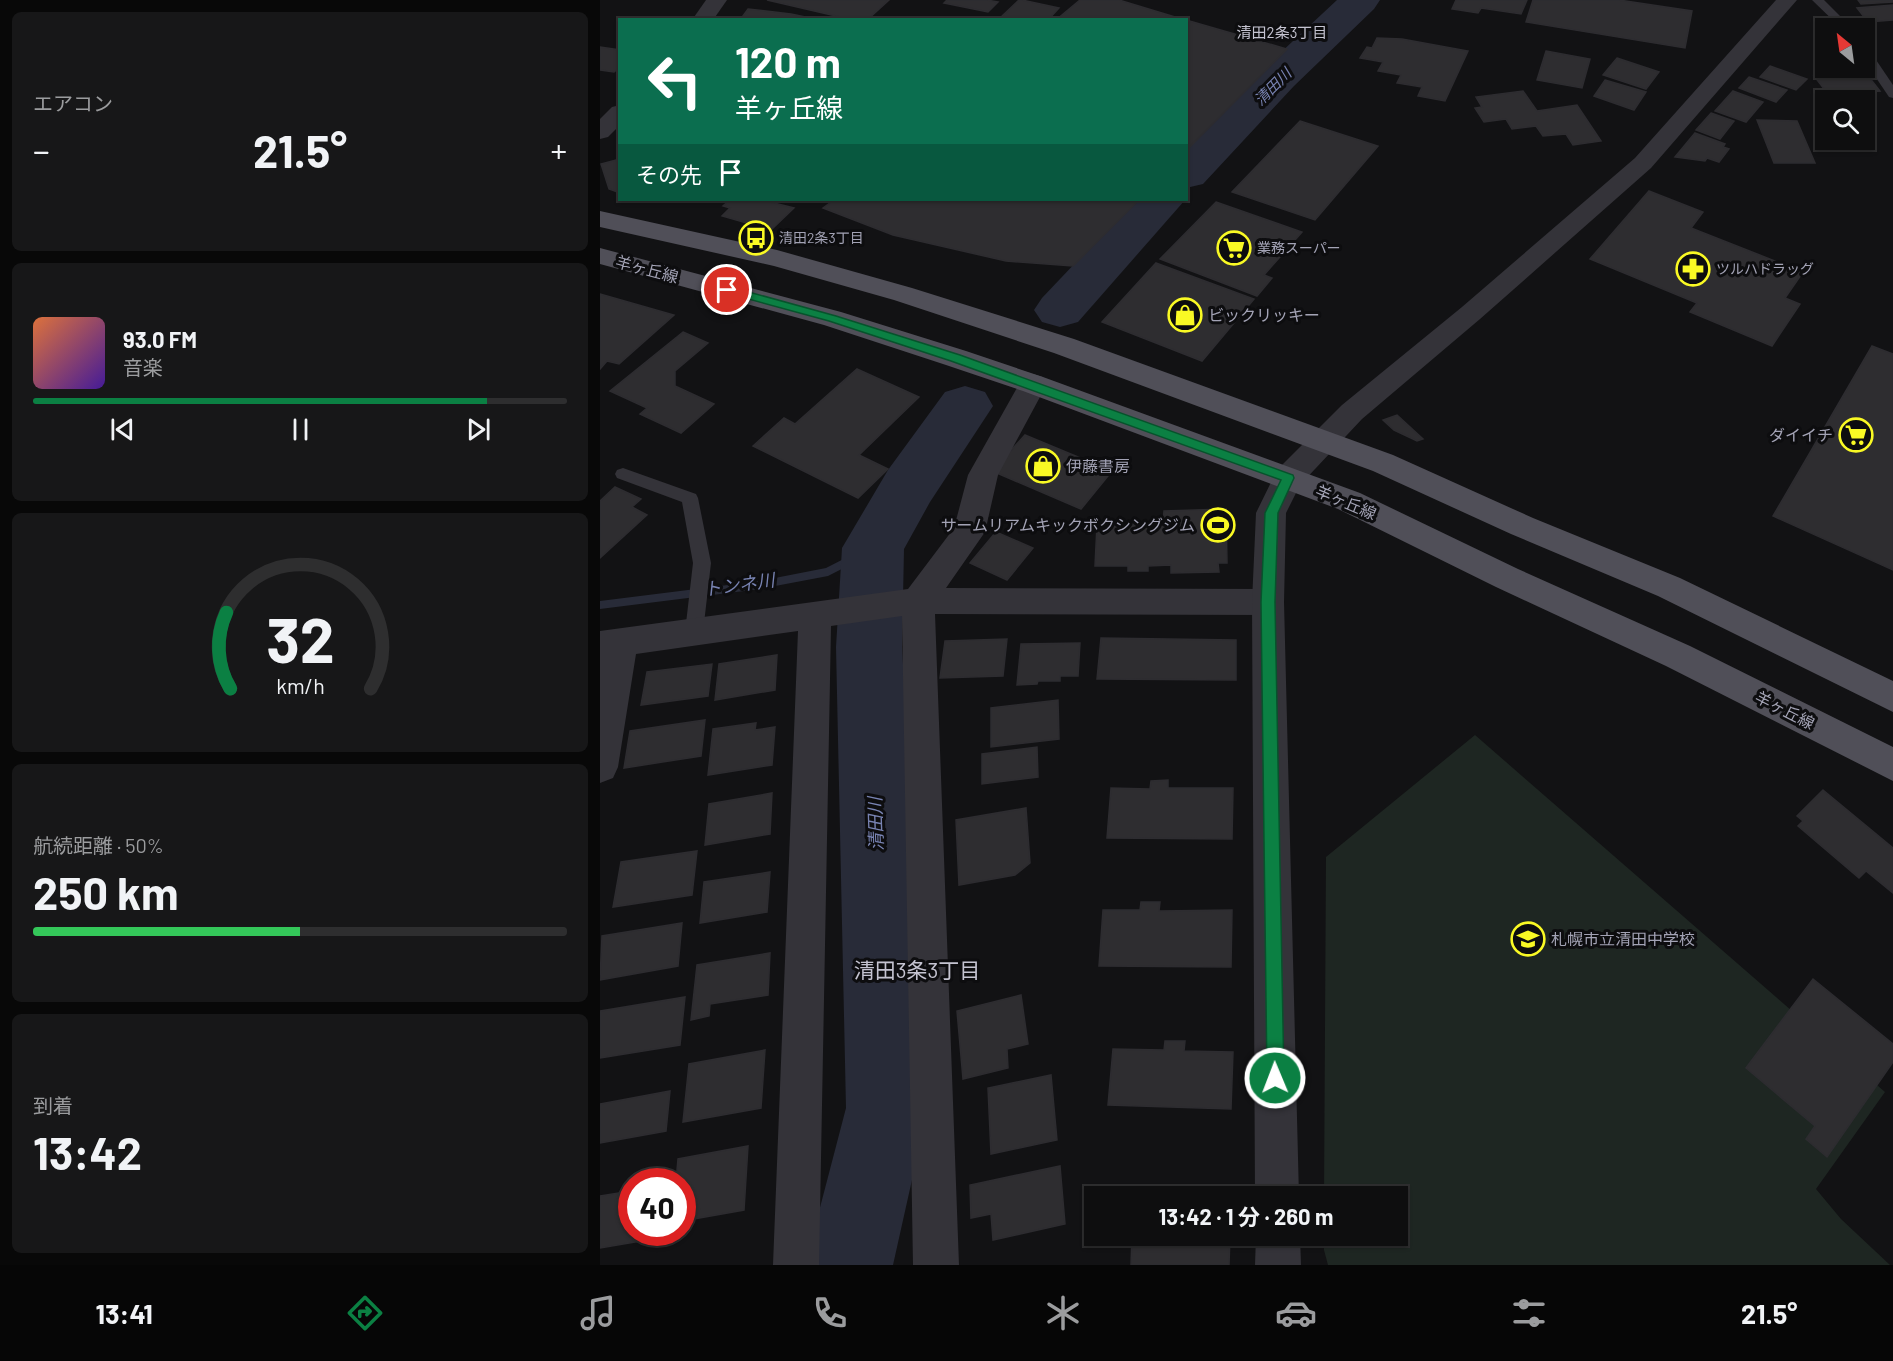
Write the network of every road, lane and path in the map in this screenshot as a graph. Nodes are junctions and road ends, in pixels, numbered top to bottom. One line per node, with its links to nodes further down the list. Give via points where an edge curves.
1 (717, 0): 4 (street)
2 (1787, 0): 11 (street, via 1643,163)
3 (1818, 0): 5 (lane)
4 (704, 18)
5 (1837, 18)
6 (1875, 67): 7 (lane)
7 (1893, 94)
8 (600, 219): 11 (main road, via 777,258 903,294 1064,346)
9 (600, 256): 10 (main road, 羊ヶ丘線, via 832,318)
10 (1033, 384): 13 (main road, 羊ヶ丘線); 15 (street, via 983,475 969,532)
11 (1323, 441): 13 (street); 19 (main road, via 1383,463 1669,587)
12 (623, 474): 17 (lane, via 690,498 702,563)
13 (1288, 478): 14 (street, via 1271,513); 20 (main road, 羊ヶ丘線, via 1349,501 1678,656)
14 (1268, 602): 15 (street); 22 (street)
15 (906, 604): 16 (street); 25 (street)
16 (831, 615): 17 (street); 24 (street)
17 (695, 617): 18 (street)
18 (610, 644): 21 (street)
19 (1893, 697)
20 (1893, 765)
21 (600, 767)
22 (1277, 1186)
23 (1278, 1246): 26 (street)
24 (796, 1265)
25 (936, 1265)
26 (1278, 1265)

